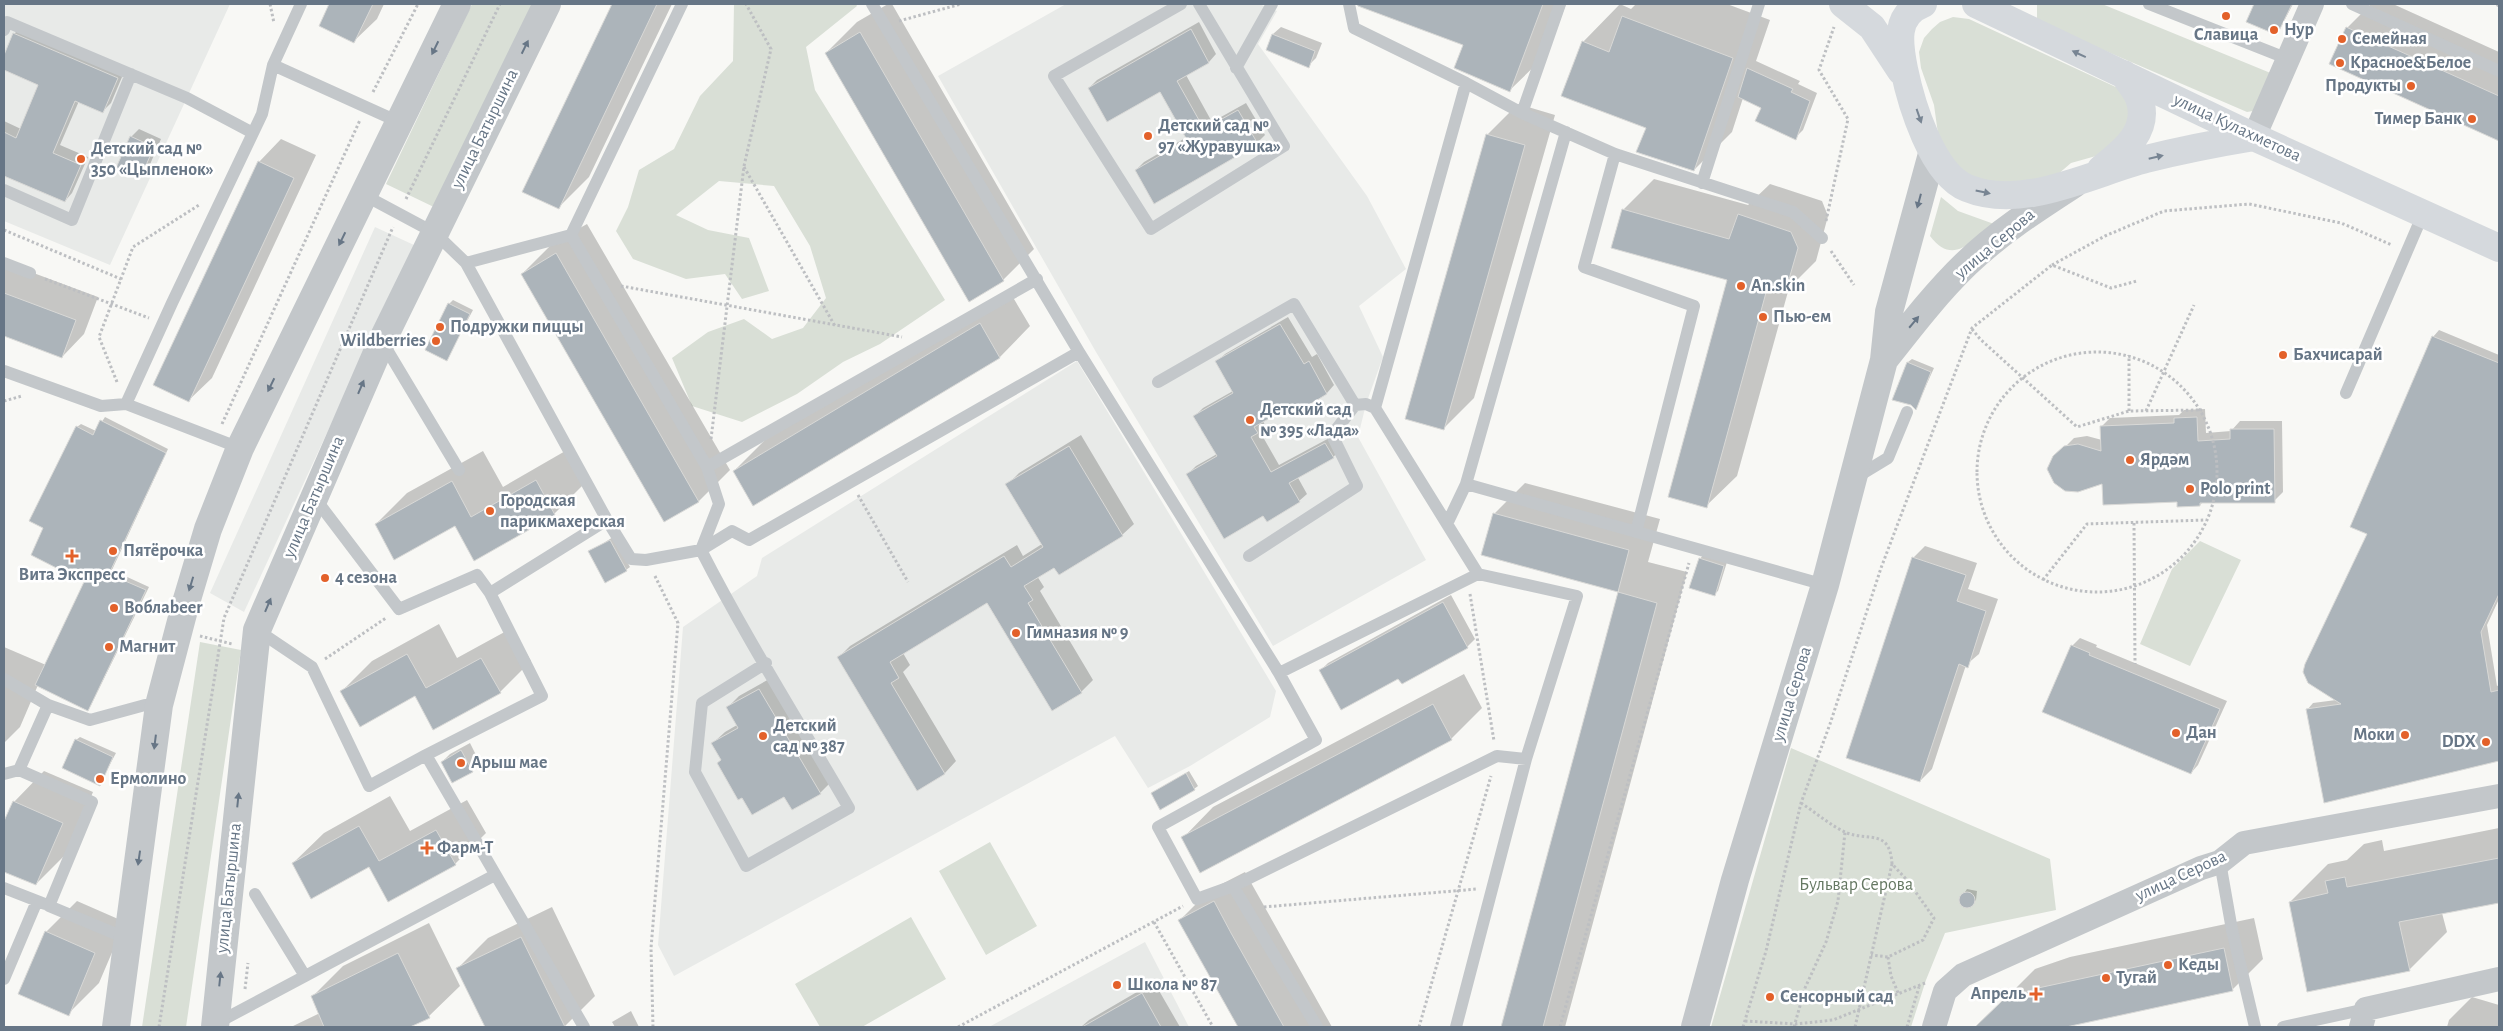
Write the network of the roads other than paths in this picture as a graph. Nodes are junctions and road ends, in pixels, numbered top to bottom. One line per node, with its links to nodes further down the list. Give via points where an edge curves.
1 (301, 4): 21 (lane)
2 (457, 4): 29 (street, one-way to 29)
3 (546, 4): 40 (street, улица Батыршина, one-way to 3)
4 (682, 4): 41 (lane)
5 (872, 4): 47 (lane)
6 (1181, 4): 22 (lane, via 1054,76 1151,228 1284,146)
7 (1199, 4): 22 (lane)
8 (1272, 4): 22 (lane)
9 (1349, 4): 27 (lane, via 1354,28)
10 (1560, 4): 28 (lane)
11 (1759, 4): 36 (lane)
12 (1923, 4): 26 (main road, via 1908,14 1899,36)
13 (1976, 4): 17 (main road, улица Кулахметова)
14 (2149, 4): 20 (lane)
15 (2312, 4): 20 (street)
16 (2352, 4): 23 (lane)
17 (2010, 12): 25 (main road, улица Кулахметова, one-way to 17)
18 (1840, 13): 26 (main road, via 1872,27)
19 (4, 30): 24 (lane, via 7,22)
20 (2288, 59): 32 (street)
21 (273, 65): 29 (lane); 31 (lane, via 262,114)
22 (1236, 68)
23 (2499, 71)
24 (131, 74): 31 (lane, via 187,98); 37 (lane, via 72,220)
25 (2124, 74): 32 (main road, улица Кулахметова); 35 (main road, via 2139,97 2143,116 2139,129 2123,151)
26 (1906, 78): 34 (main road, one-way to 34)
27 (1466, 83): 28 (lane); 56 (lane)
28 (1522, 113): 30 (lane)
29 (399, 122): 38 (street)
30 (1566, 132): 33 (lane); 62 (lane)
31 (253, 134): 54 (lane)
32 (2254, 137): 35 (main road, one-way to 32, via 2153,157); 39 (main road, улица Кулахметова)
33 (1615, 154): 36 (lane); 66 (lane, via 1584,267 1694,306)
34 (1932, 154): 35 (main road, one-way to 35, via 1946,173 1966,188 2000,196 2030,193); 50 (street, улица Серова, one-way to 50, via 1889,312)
35 (2083, 179): 50 (street, улица Серова, one-way to 35, via 1966,263 2021,220)
36 (1702, 183): 42 (lane, via 1792,212)
37 (4, 190)
38 (364, 195): 40 (lane); 58 (street, one-way to 58)
39 (2423, 214): 43 (main road, улица Кулахметова); 53 (lane)
40 (435, 233): 45 (lane); 48 (street, улица Батыршина)
41 (571, 236): 45 (lane); 59 (lane)
42 (1822, 238)
43 (2499, 248)
44 (4, 262): 46 (lane)
45 (466, 262): 64 (lane)
46 (30, 273)
47 (1037, 279): 49 (lane); 59 (lane)
48 (382, 341): 60 (lane); 63 (street, улица Батыршина, one-way to 48)
49 (1079, 352): 67 (lane, via 749,540 732,531); 74 (lane)
50 (1884, 360): 61 (street, улица Серова)
51 (4, 371): 54 (lane, via 101,406)
52 (1158, 382): 55 (lane, via 1294,304)
53 (2346, 393)
54 (126, 404): 58 (lane)
55 (1355, 405): 56 (lane, via 1366,404); 68 (lane, via 1332,435 1357,486)
56 (1375, 408): 65 (lane)
57 (1907, 412): 61 (lane, via 1888,458)
58 (240, 448): 76 (street, one-way to 76, via 208,529)
59 (707, 466): 67 (lane, via 718,504)
60 (459, 470)
61 (1853, 479): 70 (street, улица Серова)
62 (1466, 484): 65 (lane); 66 (lane)
63 (314, 497): 71 (lane, via 399,609 477,576); 72 (street, улица Батыршина, one-way to 63)
64 (607, 520): 67 (lane, via 631,559 646,560); 71 (lane)
65 (1446, 524): 69 (lane)
66 (1636, 532): 70 (lane)
67 (701, 550): 73 (lane, via 725,597)
68 (1249, 556)
69 (1473, 576): 74 (lane); 79 (lane, via 1577,596)
70 (1825, 585): 100 (street, улица Серова, via 1735,880)
71 (490, 593): 78 (lane, via 542,696)
72 (247, 638): 78 (lane, via 312,667 369,786); 95 (street, улица Батыршина, one-way to 72)
73 (766, 663): 73 (lane, via 848,808 746,866 695,772 702,704)
74 (1279, 673): 85 (lane, via 1316,740 1158,827 1197,899)
75 (4, 679): 77 (lane)
76 (160, 705): 77 (lane, via 145,705 90,720); 90 (street, one-way to 90)
77 (48, 706): 80 (lane)
78 (426, 755): 84 (lane)
79 (1526, 759): 85 (lane, via 1496,756); 99 (lane)
80 (18, 770): 81 (lane); 89 (lane, via 92,802)
81 (4, 774)
82 (2499, 796): 83 (street, улица Серова, via 2244,843)
83 (2220, 862): 101 (street, улица Серова, via 2201,868 1945,991); 102 (lane)
84 (495, 875): 91 (lane); 97 (lane)
85 (1233, 886): 98 (lane)
86 (4, 888): 88 (lane)
87 (255, 894): 91 (lane)
88 (37, 901): 89 (lane); 92 (lane)
89 (49, 906): 90 (lane)
90 (128, 939): 96 (street)
91 (305, 976): 95 (lane)
92 (4, 979)
93 (2499, 979): 94 (street)
94 (2364, 1018): 103 (lane)
95 (215, 1026)
96 (116, 1027)
97 (584, 1027)
98 (1317, 1027)
99 (1456, 1027)
100 (1695, 1027)
101 (1934, 1027)
102 (2255, 1027)
103 (2283, 1027)

